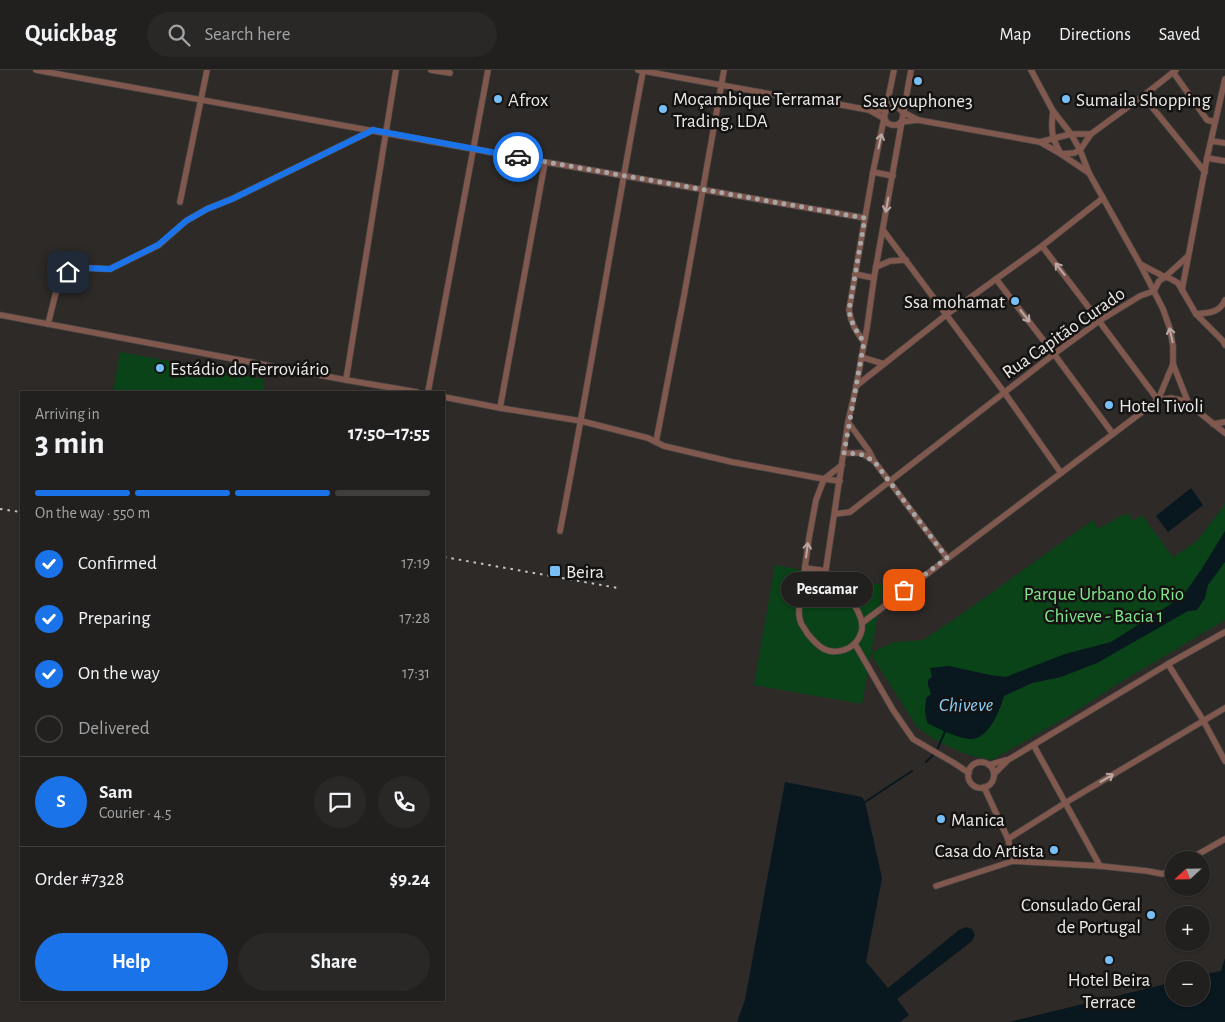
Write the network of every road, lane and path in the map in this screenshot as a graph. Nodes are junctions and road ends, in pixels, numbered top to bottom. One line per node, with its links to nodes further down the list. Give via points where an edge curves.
1 (36, 70): 16 (street)
2 (206, 70): 16 (street)
3 (396, 70): 26 (street)
4 (431, 70): 12 (street)
5 (488, 70): 33 (street)
6 (640, 70): 14 (street); 42 (street)
7 (724, 70): 14 (street)
8 (894, 70): 18 (street)
9 (911, 70): 20 (street)
10 (1031, 70): 19 (street, Rua Capitão Curado)
11 (1174, 71): 15 (street); 24 (street, via 1207,120)
12 (450, 73)
13 (1225, 79): 24 (street)
14 (722, 84): 17 (street); 44 (street)
15 (1143, 96): 28 (street); 40 (street)
16 (201, 99): 25 (street); 46 (street)
17 (869, 110): 18 (street); 21 (street)
18 (887, 110): 20 (street, via 897,107); 21 (street)
19 (1053, 111): 27 (street, Rua Capitão Curado); 29 (street)
20 (903, 112): 22 (street); 23 (street)
21 (885, 118): 23 (street, via 892,125); 39 (street, one-way to 21)
22 (918, 120): 23 (street); 31 (street)
23 (901, 122): 43 (street)
24 (1215, 122): 30 (street)
25 (373, 130): 26 (street); 65 (street, via 207,209 186,221 158,245 110,269 84,268 68,272 59,280)
26 (386, 132): 33 (street); 72 (street)
27 (1071, 134): 28 (street); 29 (street); 34 (street, Rua Capitão Curado)
28 (1091, 134): 34 (street)
29 (1053, 139): 31 (street); 35 (street)
30 (1212, 141): 32 (street); 36 (street)
31 (1040, 142): 35 (street)
32 (1225, 143)
33 (474, 149): 37 (street); 75 (street)
34 (1080, 150): 35 (street); 41 (street, Rua Capitão Curado)
35 (1061, 154): 41 (street)
36 (1207, 158): 38 (street); 40 (street)
37 (545, 162): 42 (street); 80 (street)
38 (1225, 162)
39 (873, 172): 43 (street); 47 (street)
40 (1205, 172): 50 (street)
41 (1089, 173): 45 (street, Rua Capitão Curado)
42 (623, 176): 44 (street); 81 (street)
43 (893, 176): 48 (street, one-way to 48)
44 (703, 190): 47 (street); 87 (street)
45 (1103, 198): 49 (street); 52 (street, Rua Capitão Curado)
46 (180, 202)
47 (865, 218): 54 (street)
48 (883, 230): 51 (street); 53 (street)
49 (1042, 246): 57 (street); 64 (street, one-way to 49)
50 (1188, 256): 56 (street); 59 (street)
51 (906, 260): 53 (street); 63 (street)
52 (1140, 264): 56 (street); 58 (street, Rua Capitão Curado)
53 (876, 266): 55 (street)
54 (855, 274): 55 (street); 66 (street, via 850,320)
55 (874, 278): 66 (street)
56 (1166, 278): 58 (street); 59 (street, via 1178,283)
57 (996, 279): 63 (street); 68 (street, one-way to 68)
58 (1154, 290): 64 (street, Rua Capitão Curado); 71 (street, one-way to 58, via 1170,329)
59 (1182, 290): 61 (street)
60 (1225, 300): 61 (street, via 1212,313)
61 (1196, 314): 67 (street)
62 (0, 315): 65 (street)
63 (946, 315): 70 (street); 76 (street)
64 (1100, 320): 68 (street, Rua Capitão Curado); 78 (street)
65 (48, 324): 72 (street)
66 (864, 342): 69 (street)
67 (1225, 345)
68 (1054, 354): 76 (street, Rua Capitão Curado); 86 (street)
69 (861, 358): 70 (street); 73 (street)
70 (884, 364): 73 (street)
71 (1173, 364): 78 (street); 79 (street)
72 (346, 380): 74 (street)
73 (856, 387): 82 (street)
74 (411, 391)
75 (428, 391)
76 (1004, 392): 91 (street); 94 (street, Rua Capitão Curado)
77 (445, 397): 80 (street)
78 (1158, 400): 79 (street, via 1172,398); 86 (street)
79 (1188, 402): 84 (street)
80 (500, 408): 81 (street)
81 (581, 421): 87 (street); 96 (street)
82 (848, 422): 88 (street); 89 (street)
83 (1225, 422): 84 (street)
84 (1213, 424): 85 (street)
85 (1225, 433)
86 (1113, 434): 91 (street)
87 (656, 442): 92 (street, via 732,462)
88 (844, 453): 89 (street, via 860,454); 90 (street)
89 (874, 461): 94 (street)
90 (842, 465): 92 (street); 93 (street)
91 (1061, 473): 97 (street)
92 (824, 479): 93 (street); 98 (street, one-way to 92, via 816,500)
93 (840, 481): 95 (street)
94 (889, 481): 95 (street, Rua Capitão Curado, via 850,512); 97 (street)
95 (834, 514): 99 (street)
96 (560, 531)
97 (947, 558): 102 (street)
98 (805, 568): 99 (street); 101 (street)
99 (826, 571): 100 (street)
100 (824, 582): 101 (street, via 813,586); 102 (street, via 836,585 846,594)
101 (801, 598): 104 (street, via 798,610 801,623 824,649 841,651)
102 (862, 623): 104 (street)
103 (1225, 630): 105 (street)
104 (855, 644): 111 (street, via 913,739)
105 (1168, 664): 107 (street); 108 (street)
106 (1225, 708): 107 (street)
107 (1203, 720): 110 (street); 117 (street, one-way to 107)
108 (1034, 746): 109 (street); 117 (street)
109 (1008, 760): 113 (street); 115 (street)
110 (1225, 761)
111 (954, 763): 112 (street); 114 (street)
112 (973, 765): 113 (street, via 981,762); 114 (street)
113 (989, 765): 115 (street)
114 (969, 773): 116 (street, via 972,784)
115 (994, 774): 116 (street, via 993,780)
116 (984, 787): 118 (street)
117 (1065, 803): 118 (street); 122 (street)
118 (1008, 839): 121 (street)
119 (1225, 839): 120 (street)
120 (1204, 851)
121 (1012, 861): 122 (street); 124 (street)
122 (1100, 866): 123 (street)
123 (1165, 873)
124 (936, 886)

